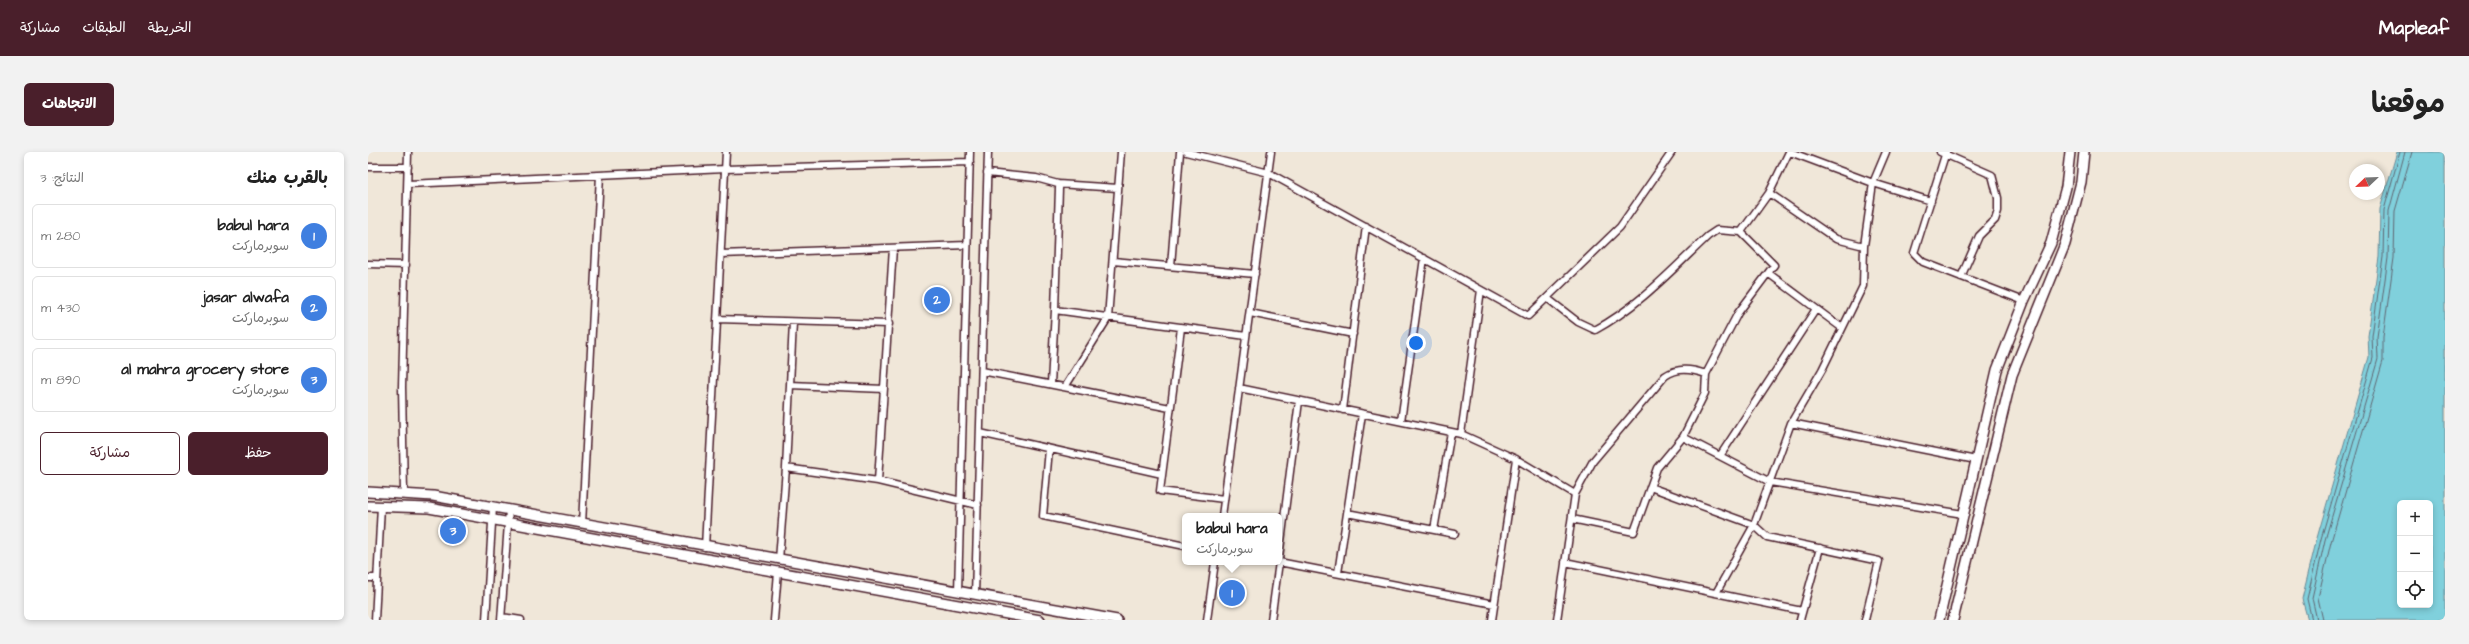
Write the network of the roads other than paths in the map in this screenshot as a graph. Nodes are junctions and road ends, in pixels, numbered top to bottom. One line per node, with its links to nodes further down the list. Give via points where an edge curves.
1 (408, 152): 17 (street)
2 (726, 152): 18 (street)
3 (970, 152): 15 (street)
4 (988, 152): 20 (street)
5 (1121, 152): 25 (street)
6 (1180, 152): 38 (street)
7 (1186, 152): 19 (street)
8 (1271, 152): 19 (street)
9 (1672, 152): 43 (street, via 1620,227)
10 (1789, 152): 22 (street); 26 (street)
11 (1886, 152): 22 (street)
12 (2070, 152): 44 (main road, via 2066,187 2051,244)
13 (2084, 152): 134 (main road, via 2081,182 2065,244 2012,375)
14 (1944, 153): 27 (street); 41 (street, via 1992,175 1998,198 1995,220 1979,236)
15 (970, 162): 18 (street); 30 (street)
16 (368, 166): 17 (street)
17 (408, 167): 23 (street)
18 (725, 169): 21 (street); 33 (street)
19 (1269, 172): 28 (street); 40 (street)
20 (988, 173): 25 (street, via 1036,178 1058,184); 56 (street)
21 (600, 175): 23 (street); 98 (street)
22 (1873, 183): 27 (street); 31 (street)
23 (408, 184): 37 (street)
24 (1059, 188): 46 (street)
25 (1118, 188): 35 (street)
26 (1769, 193): 29 (street); 31 (street, via 1836,239)
27 (1930, 201): 41 (street, via 1914,253 1922,262)
28 (1366, 226): 34 (street); 54 (street)
29 (1741, 232): 39 (street, via 1774,265); 43 (street, via 1717,230 1708,236 1651,290 1595,330 1578,322)
30 (968, 245): 32 (street); 86 (street)
31 (1864, 246): 53 (street, via 1863,286)
32 (893, 248): 33 (street); 51 (street)
33 (721, 254): 49 (street)
34 (1424, 258): 42 (street); 67 (street)
35 (1113, 261): 38 (street); 48 (street)
36 (368, 264): 37 (street)
37 (406, 265): 83 (street, via 402,387)
38 (1171, 266): 40 (street)
39 (1768, 273): 45 (street); 57 (street, via 1738,313)
40 (1255, 274): 47 (street)
41 (1961, 277): 44 (street)
42 (1481, 290): 43 (street, via 1528,316); 71 (street)
43 (1547, 298)
44 (2024, 301): 76 (main road, via 1997,370)
45 (1816, 309): 53 (street); 74 (street)
46 (1055, 310): 48 (street); 58 (street)
47 (1250, 313): 54 (street); 55 (street)
48 (1108, 318): 52 (street); 60 (street)
49 (717, 319): 50 (street); 104 (street)
50 (793, 322): 51 (street); 59 (street)
51 (889, 324): 62 (street)
52 (1181, 328): 55 (street); 64 (street)
53 (1842, 328): 68 (street, via 1822,370)
54 (1353, 334): 65 (street)
55 (1246, 336): 61 (street)
56 (982, 371): 58 (street); 70 (street)
57 (1706, 374): 72 (street, via 1705,393); 84 (street, via 1689,369 1672,371 1665,376 1593,461)
58 (1051, 384): 60 (street)
59 (790, 385): 62 (street); 77 (street)
60 (1064, 387): 64 (street)
61 (1239, 388): 63 (street); 85 (street)
62 (884, 389): 79 (street)
63 (1299, 401): 65 (street); 101 (street)
64 (1170, 408): 78 (street)
65 (1343, 410): 66 (street)
66 (1362, 414): 67 (street); 93 (street)
67 (1401, 422): 69 (street)
68 (1791, 423): 76 (street); 80 (street)
69 (1451, 432): 71 (street); 100 (street)
70 (980, 433): 73 (street); 87 (street)
71 (1461, 434): 75 (street)
72 (1683, 437): 74 (street); 81 (street, via 1657,468)
73 (1049, 449): 78 (street); 103 (street, via 1043,516)
74 (1720, 456): 80 (street)
75 (1516, 459): 84 (street); 118 (street)
76 (1976, 460): 94 (main road)
77 (786, 468): 79 (street); 106 (street)
78 (1162, 474): 85 (street, via 1160,491)
79 (878, 481): 86 (street)
80 (1770, 482): 94 (street); 99 (street)
81 (1650, 487): 95 (street, via 1634,532); 99 (street)
82 (368, 492): 83 (main road)
83 (404, 493): 90 (main road)
84 (1575, 494): 95 (street)
85 (1224, 499): 92 (street)
86 (960, 502): 87 (street); 115 (street)
87 (978, 504): 117 (street)
88 (368, 506): 89 (main road)
89 (381, 506): 96 (main road, via 429,508); 114 (street)
90 (494, 507): 91 (main road); 96 (street)
91 (509, 510): 97 (street); 98 (main road)
92 (1222, 513)
93 (1347, 513): 100 (street); 112 (street)
94 (1964, 514): 133 (main road)
95 (1572, 519): 107 (street)
96 (493, 520): 97 (main road); 122 (street)
97 (508, 522): 111 (main road); 120 (street)
98 (582, 524): 104 (main road)
99 (1754, 525): 105 (street, via 1767,537); 116 (street)
100 (1434, 530): 102 (street)
101 (1282, 534)
102 (1455, 534)
103 (1182, 545)
104 (706, 547): 106 (main road)
105 (1820, 548): 119 (street); 132 (street, via 1879,561)
106 (779, 560): 115 (main road)
107 (1565, 562): 116 (street); 130 (street)
108 (1282, 563): 112 (street)
109 (1215, 565): 127 (street)
110 (1279, 565): 128 (street)
111 (778, 572): 124 (street); 125 (main road)
112 (1338, 573): 118 (street)
113 (368, 578): 114 (street)
114 (377, 578): 121 (street)
115 (958, 592): 117 (main road)
116 (1716, 593): 119 (street)
117 (975, 595): 126 (main road)
118 (1494, 604): 129 (street)
119 (1802, 611): 131 (street)
120 (502, 619): 123 (street)
121 (375, 620)
122 (486, 620)
123 (521, 620)
124 (774, 620)
125 (1040, 620)
126 (1117, 620)
127 (1207, 620)
128 (1271, 620)
129 (1492, 620)
130 (1557, 620)
131 (1800, 620)
132 (1865, 620)
133 (1938, 620)
134 (1953, 620)

